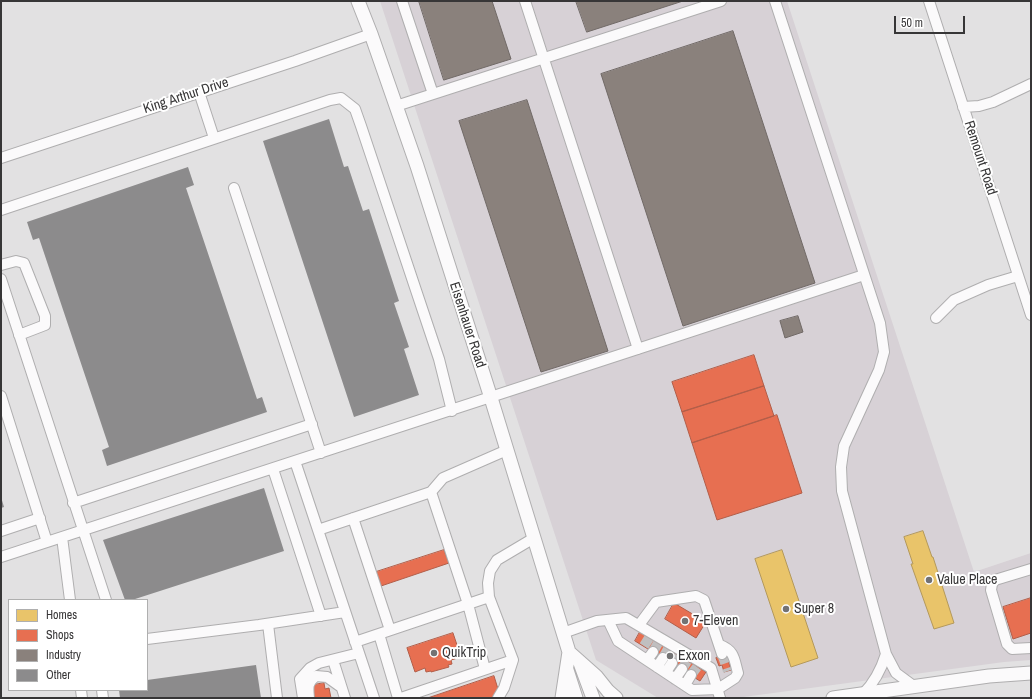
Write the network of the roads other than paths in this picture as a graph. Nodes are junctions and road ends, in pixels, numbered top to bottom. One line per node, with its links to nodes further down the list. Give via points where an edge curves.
1 (358, 1): 7 (main road, Eisenhauer Road)
2 (402, 1): 11 (street)
3 (525, 1): 8 (street)
4 (721, 1): 8 (street)
5 (775, 1): 19 (street)
6 (929, 1): 13 (street, Remount Road)
7 (371, 34): 10 (street, King Arthur Drive); 12 (main road, Eisenhauer Road)
8 (544, 58): 11 (street); 25 (street)
9 (1031, 84): 13 (street, via 993,102)
10 (199, 92): 14 (street); 15 (street, King Arthur Drive)
11 (433, 94): 12 (street)
12 (396, 106): 27 (main road, Eisenhauer Road)
13 (963, 107): 20 (street, Remount Road)
14 (214, 138): 17 (street); 28 (street, via 330,100 341,98 355,109 439,359)
15 (1, 158)
16 (234, 188): 29 (street)
17 (1, 210)
18 (1, 265): 24 (street, via 16,261 24,263 45,316 45,325)
19 (864, 275): 25 (street); 64 (street, via 880,323 884,352 879,370 844,446 841,467 842,491)
20 (1018, 276): 22 (street, Remount Road); 23 (street, via 988,285 954,300)
21 (1, 279): 24 (street)
22 (1031, 315)
23 (936, 318)
24 (19, 335): 35 (street)
25 (638, 349): 27 (street)
26 (1, 396): 36 (street)
27 (491, 398): 28 (street); 30 (main road, Eisenhauer Road)
28 (452, 411): 31 (street)
29 (312, 424): 31 (street); 35 (street)
30 (507, 450): 34 (street, via 443,478); 42 (main road, Eisenhauer Road)
31 (321, 453): 32 (street)
32 (295, 461): 33 (street); 39 (street)
33 (273, 468): 40 (street); 51 (street)
34 (431, 492): 37 (street); 49 (street)
35 (73, 503): 40 (street)
36 (40, 518): 38 (street); 43 (street)
37 (353, 518): 39 (street); 55 (street)
38 (1, 530)
39 (318, 530): 50 (street)
40 (82, 531): 41 (street); 48 (street)
41 (62, 537): 43 (street); 47 (street)
42 (534, 538): 46 (street, via 497,560 490,571); 56 (main road, Eisenhauer Road)
43 (47, 542): 44 (street)
44 (1, 557)
45 (1031, 569): 61 (street, via 995,580 991,590 1007,644 1012,649)
46 (489, 597): 49 (street); 67 (street)
47 (70, 599)
48 (106, 599)
49 (468, 604): 55 (street); 71 (street)
50 (345, 612): 51 (street); 59 (street)
51 (321, 616): 53 (street)
52 (608, 620): 54 (street, via 626,618); 56 (street, via 597,621); 60 (street, via 618,641)
53 (268, 624): 58 (street); 80 (street)
54 (639, 625): 60 (street); 78 (street, via 656,602 696,596 704,600 721,649 728,648 738,673 735,678 729,676)
55 (390, 630): 57 (street)
56 (563, 633): 65 (main road, Eisenhauer Road)
57 (379, 634): 59 (street); 85 (street)
58 (148, 639)
59 (355, 642): 62 (street)
60 (650, 646): 63 (street); 72 (street)
61 (1031, 648)
62 (359, 653): 66 (street); 84 (street)
63 (672, 653): 68 (street); 72 (street)
64 (886, 654): 77 (street, via 896,673); 79 (street, via 878,675)
65 (574, 656): 69 (main road, Eisenhauer Road); 89 (main road, Eisenhauer Road); 90 (main road)
66 (333, 660): 76 (street); 81 (street, via 310,668 300,679)
67 (513, 660): 71 (street); 86 (street)
68 (686, 662): 70 (street); 74 (street)
69 (566, 668): 87 (main road); 88 (main road, Eisenhauer Road)
70 (696, 668): 75 (street); 78 (street, via 711,668)
71 (485, 669): 85 (street)
72 (661, 670): 74 (street)
73 (1031, 673): 77 (main road, via 989,676)
74 (675, 679): 75 (street)
75 (685, 685): 78 (street, via 692,690)
76 (341, 687): 82 (street, via 327,677 316,676 310,681); 83 (street)
77 (915, 687): 79 (main road)
78 (719, 694)
79 (863, 694): 91 (main road)
80 (277, 698)
81 (303, 698)
82 (309, 698)
83 (345, 698)
84 (374, 698)
85 (400, 698)
86 (498, 698)
87 (562, 698)
88 (576, 698)
89 (593, 698)
90 (616, 698)
91 (833, 698)

